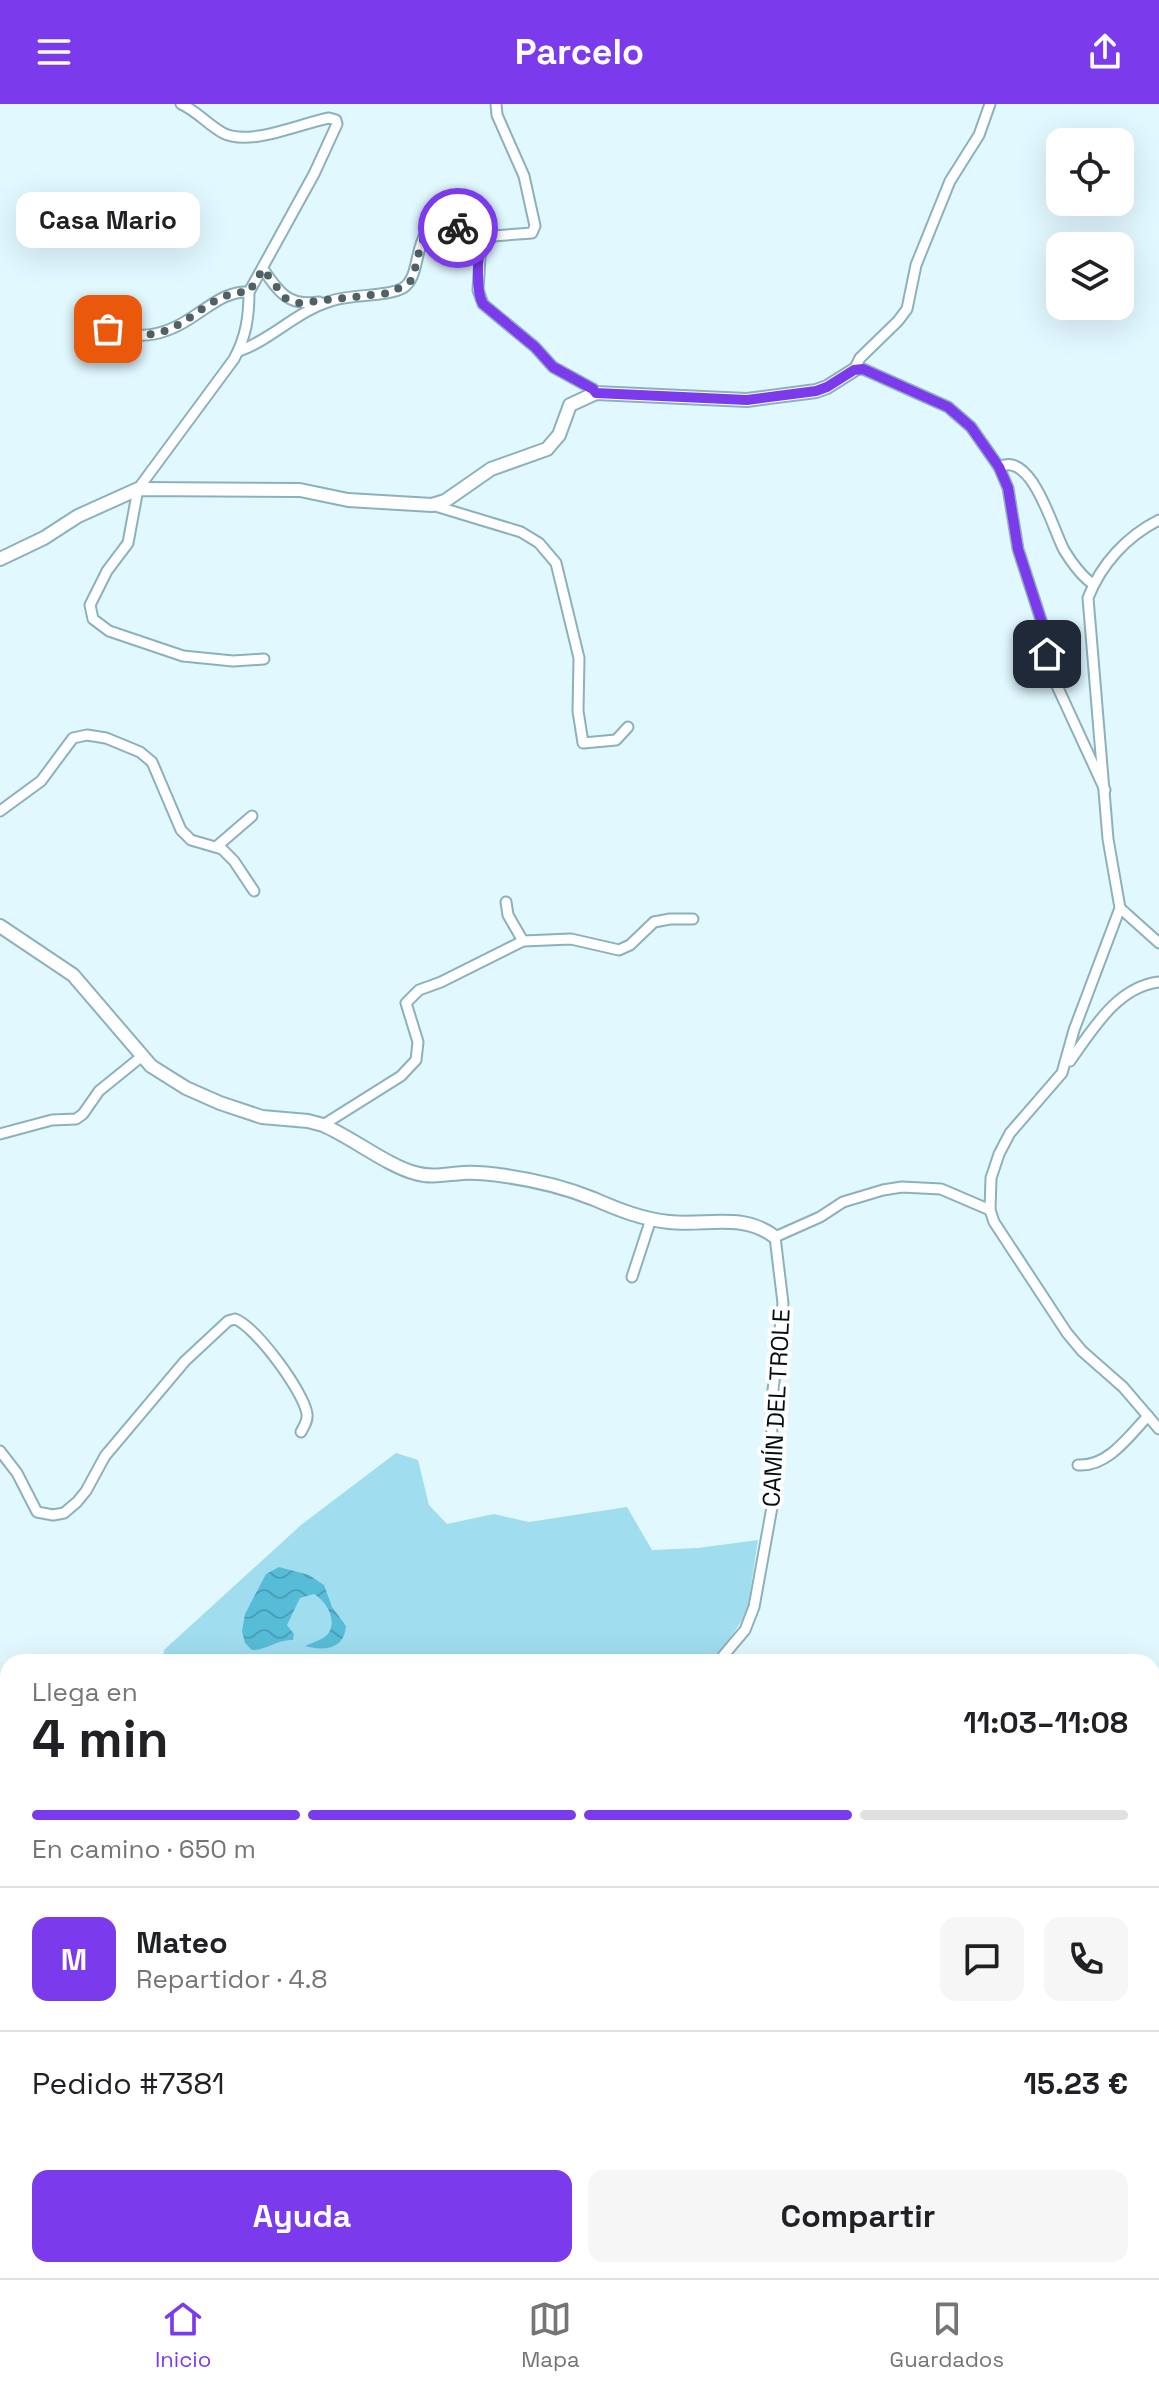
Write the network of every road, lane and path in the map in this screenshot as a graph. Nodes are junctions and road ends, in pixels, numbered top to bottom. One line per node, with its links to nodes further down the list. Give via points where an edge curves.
1 (181, 104): 5 (street, via 232,137 336,120 314,174)
2 (496, 104): 4 (street, via 524,176 535,226 532,233)
3 (990, 104): 10 (street, via 979,135 950,181 916,265 907,309)
4 (485, 239): 7 (street, via 449,226 433,228 423,239 413,276 404,287); 11 (street, via 478,284 483,304 553,367)
5 (263, 269): 6 (street); 7 (street, via 291,302)
6 (249, 292): 8 (street, via 221,298 156,334 123,334); 9 (street)
7 (330, 301): 9 (street)
8 (86, 313)
9 (239, 351): 13 (street)
10 (854, 370): 11 (street, via 816,391 747,400); 12 (street, via 863,369 948,407 971,427)
11 (596, 393): 14 (street, via 570,405 559,435 547,449 491,469)
12 (999, 467): 17 (street, via 1014,465 1029,477 1065,551); 20 (street, via 1052,675)
13 (138, 489): 14 (street, via 300,490 348,500); 16 (street); 18 (street, via 128,543 92,597 93,619 109,631 183,656)
14 (432, 505): 19 (street, via 521,532 539,543 561,573 579,658 583,743 616,740)
15 (1159, 520): 17 (street, via 1121,546)
16 (0, 559)
17 (1093, 584): 20 (street, via 1087,611)
18 (264, 659)
19 (628, 727)
20 (1105, 790): 26 (street)
21 (0, 811): 23 (street, via 41,781 73,738 96,735 152,762 181,830 191,840)
22 (252, 816): 23 (street)
23 (216, 847): 24 (street, via 234,861)
24 (254, 891)
25 (506, 902): 29 (street)
26 (1120, 908): 30 (street); 33 (street)
27 (693, 919): 29 (street, via 654,922 619,950 571,939)
28 (0, 926): 32 (street, via 73,975)
29 (523, 941): 34 (street, via 413,993 406,1008 418,1042 416,1060 401,1076)
30 (1159, 943)
31 (1159, 982): 33 (street, via 1128,992)
32 (141, 1057): 34 (street, via 186,1088 220,1103 262,1117); 35 (street, via 99,1091 76,1119)
33 (1065, 1062): 36 (street, via 999,1154 991,1178)
34 (323, 1125): 37 (street, via 411,1173 505,1176)
35 (0, 1134)
36 (990, 1210): 38 (street, via 941,1189 902,1187 843,1202); 40 (street, via 1067,1333)
37 (651, 1219): 38 (street, via 746,1222); 39 (street)
38 (775, 1237): 45 (street, CAMÍN DEL TROLE, via 783,1303 771,1408 774,1496 754,1607 745,1630)
39 (632, 1277)
40 (1148, 1416): 41 (street); 44 (street, via 1106,1458)
41 (1159, 1429)
42 (301, 1432): 43 (street, via 307,1410 289,1376 235,1319 185,1361 64,1513 43,1515 34,1509)
43 (0, 1451)
44 (1078, 1465)
45 (725, 1654)

